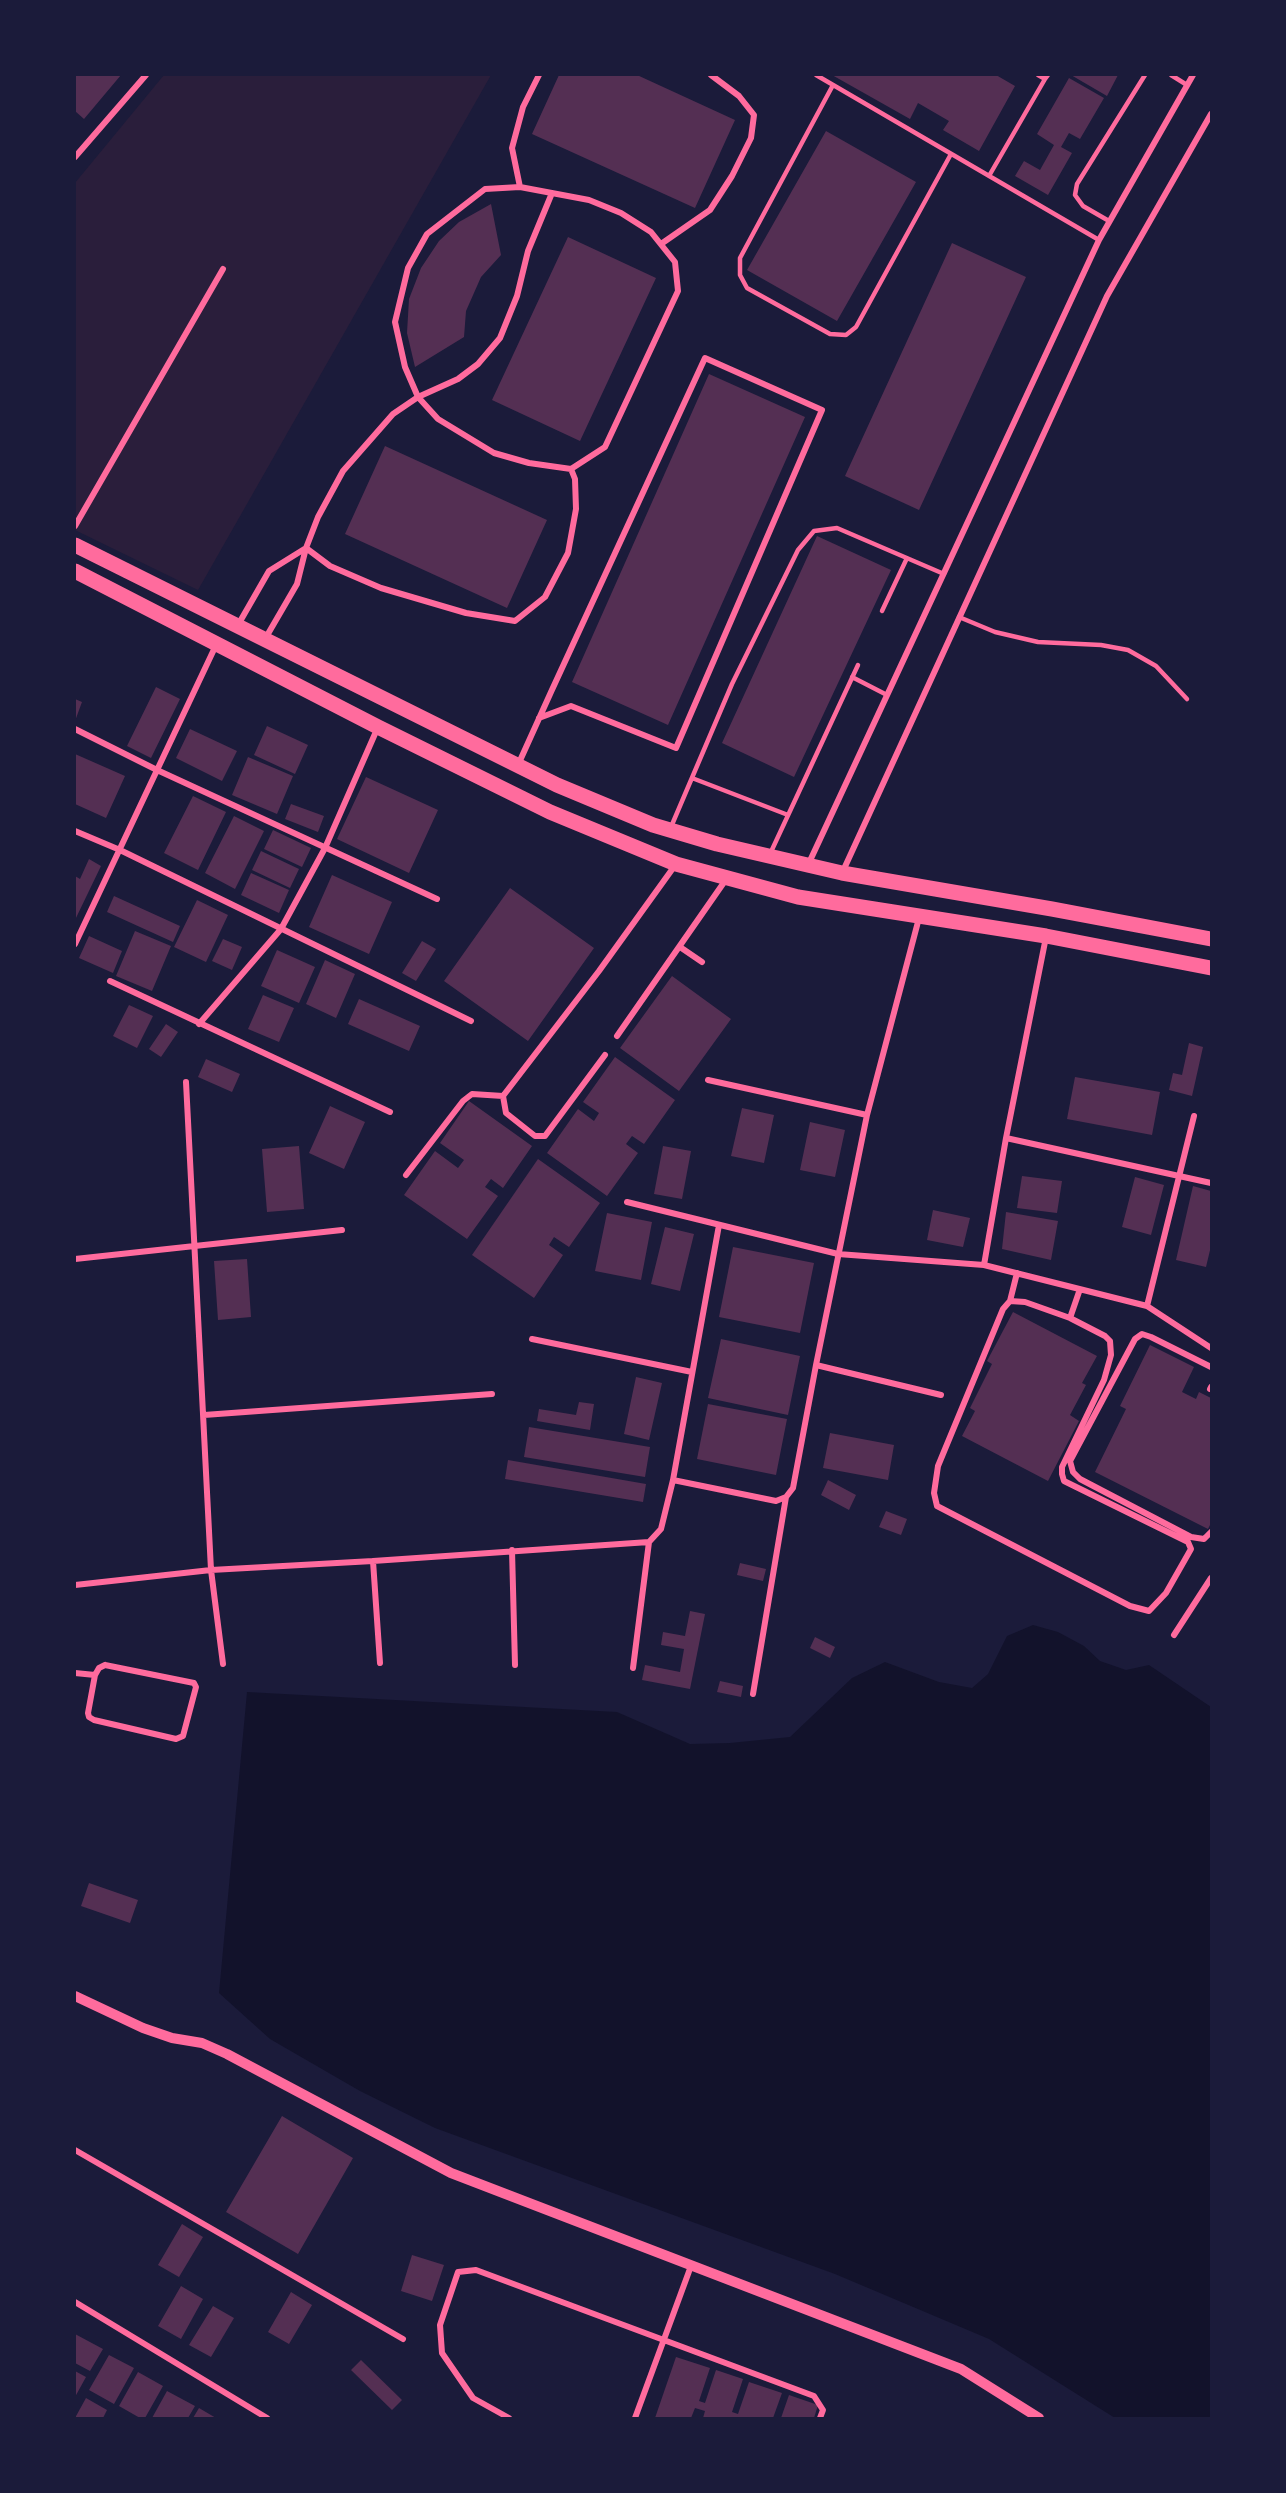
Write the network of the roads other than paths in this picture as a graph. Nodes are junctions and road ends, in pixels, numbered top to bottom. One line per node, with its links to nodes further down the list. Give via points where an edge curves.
1 (146, 75): 14 (street)
2 (539, 75): 16 (street, via 523,107 512,148)
3 (711, 75): 20 (street, via 739,96 754,116 751,138 710,210)
4 (816, 75): 10 (lane)
5 (1038, 75): 9 (lane)
6 (1145, 75): 18 (lane, via 1077,184 1075,195 1083,206)
7 (1171, 75): 11 (lane)
8 (1193, 75): 11 (street)
9 (1046, 77): 15 (lane)
10 (833, 85): 13 (lane); 13 (lane, via 740,258 740,275 747,288 830,334 846,335 856,327)
11 (1188, 85): 18 (street)
12 (1211, 114): 31 (street, via 1107,296)
13 (951, 154): 15 (lane)
14 (75, 158)
15 (989, 176): 19 (lane)
16 (520, 187): 17 (street); 22 (street, via 485,189 427,234 408,268 394,322 405,367)
17 (552, 193): 20 (street, via 589,200 621,213 651,232); 22 (street, via 528,251 517,296 500,338 478,364 458,379)
18 (1109, 221): 19 (street)
19 (1099, 240): 29 (street)
20 (660, 244): 23 (street, via 675,262 678,291 604,447)
21 (223, 269): 24 (street)
22 (418, 397): 23 (street, via 438,419 494,453); 26 (street, via 393,414 343,471)
23 (571, 469): 26 (street, via 576,509 568,553 545,597 516,621 466,613 381,588 330,566)
24 (75, 526)
25 (75, 545): 32 (main road)
26 (306, 548): 32 (street, via 269,571); 33 (street, via 297,584)
27 (907, 558): 29 (lane); 30 (lane); 44 (lane, via 837,528 813,531 798,550 737,674)
28 (75, 571): 34 (main road)
29 (944, 574): 37 (street)
30 (882, 611)
31 (959, 617): 38 (lane, via 995,632 1038,642 1101,645 1128,651 1156,666); 53 (street)
32 (238, 625): 33 (main road)
33 (265, 639): 42 (main road)
34 (217, 643): 40 (main road); 43 (street)
35 (858, 664): 36 (lane)
36 (852, 677): 37 (lane); 45 (lane)
37 (887, 695): 52 (street)
38 (1187, 699)
39 (539, 718): 39 (street, via 705,358 822,410 676,748 571,706); 42 (street)
40 (378, 727): 48 (street); 51 (main road, via 550,812)
41 (75, 729): 43 (street)
42 (518, 765): 46 (main road)
43 (157, 770): 48 (street); 49 (street)
44 (692, 778): 45 (lane); 46 (lane)
45 (788, 814): 50 (lane)
46 (670, 830): 50 (main road)
47 (75, 831): 49 (street)
48 (325, 848): 55 (street); 57 (street)
49 (120, 850): 57 (street); 60 (street)
50 (769, 856): 52 (main road)
51 (676, 864): 54 (main road); 71 (street)
52 (808, 866): 53 (main road)
53 (842, 873): 59 (main road)
54 (728, 878): 56 (main road, via 798,897); 61 (street)
55 (437, 899)
56 (919, 917): 58 (main road); 73 (street)
57 (281, 929): 65 (street); 66 (street)
58 (1046, 936): 63 (main road); 75 (street)
59 (1211, 939)
60 (75, 944)
61 (680, 947): 62 (street); 67 (street)
62 (702, 962)
63 (1211, 968)
64 (110, 981): 66 (street)
65 (471, 1021)
66 (199, 1024): 72 (street)
67 (617, 1036)
68 (605, 1055): 71 (street, via 545,1136 535,1136 506,1113)
69 (708, 1080): 73 (street)
70 (186, 1082): 82 (street)
71 (502, 1096): 76 (street, via 472,1094 463,1101)
72 (390, 1112)
73 (867, 1115): 83 (street)
74 (1194, 1116): 77 (street)
75 (1006, 1138): 77 (street); 85 (street)
76 (406, 1175)
77 (1179, 1176): 78 (street); 89 (street)
78 (1211, 1183)
79 (627, 1203): 80 (street)
80 (719, 1225): 83 (street); 95 (street)
81 (342, 1230): 82 (street)
82 (194, 1246): 84 (street); 98 (street)
83 (838, 1254): 85 (street); 93 (street)
84 (75, 1259)
85 (984, 1265): 86 (street)
86 (1017, 1273): 87 (street); 88 (street)
87 (1080, 1289): 89 (street); 90 (street)
88 (1010, 1301): 90 (street, via 1025,1302); 90 (street, via 1003,1309 938,1466 934,1493 937,1506 1130,1606 1149,1611 1166,1593 1191,1549 1188,1542 1064,1480 1062,1467 1104,1380 1111,1348 1105,1336)
89 (1148, 1306): 92 (street)
90 (1070, 1318)
91 (532, 1339): 95 (street)
92 (1211, 1348)
93 (816, 1365): 97 (street); 100 (street, via 793,1488)
94 (1211, 1367): 101 (street, via 1142,1334 1135,1339 1070,1461 1080,1479 1191,1537 1204,1539)
95 (692, 1372): 99 (street)
96 (492, 1394): 98 (street)
97 (941, 1395)
98 (204, 1415): 105 (street)
99 (673, 1480): 100 (street, via 776,1501); 102 (street, via 661,1529)
100 (786, 1497): 115 (street)
101 (1211, 1532)
102 (649, 1542): 103 (street); 112 (street)
103 (512, 1551): 104 (street); 111 (street)
104 (373, 1561): 105 (street); 110 (street)
105 (211, 1570): 107 (street); 109 (street)
106 (1211, 1578): 108 (street)
107 (75, 1585)
108 (1174, 1635)
109 (223, 1664)
110 (380, 1664)
111 (515, 1665)
112 (633, 1668)
113 (75, 1673): 114 (street)
114 (95, 1675): 114 (street, via 105,1665 194,1683 183,1736 176,1739 94,1720 88,1713)
115 (753, 1694)
116 (75, 1996): 118 (street, via 143,2028 202,2043 227,2054 451,2173)
117 (75, 2150): 121 (street)
118 (691, 2266): 120 (street); 126 (street, via 961,2369)
119 (75, 2303): 122 (street)
120 (664, 2338): 123 (street, via 476,2270 458,2272 440,2325 442,2353 473,2398); 124 (street); 125 (street, via 814,2396 823,2410)
121 (403, 2339)
122 (267, 2418)
123 (509, 2418)
124 (635, 2418)
125 (820, 2418)
126 (1039, 2418)

